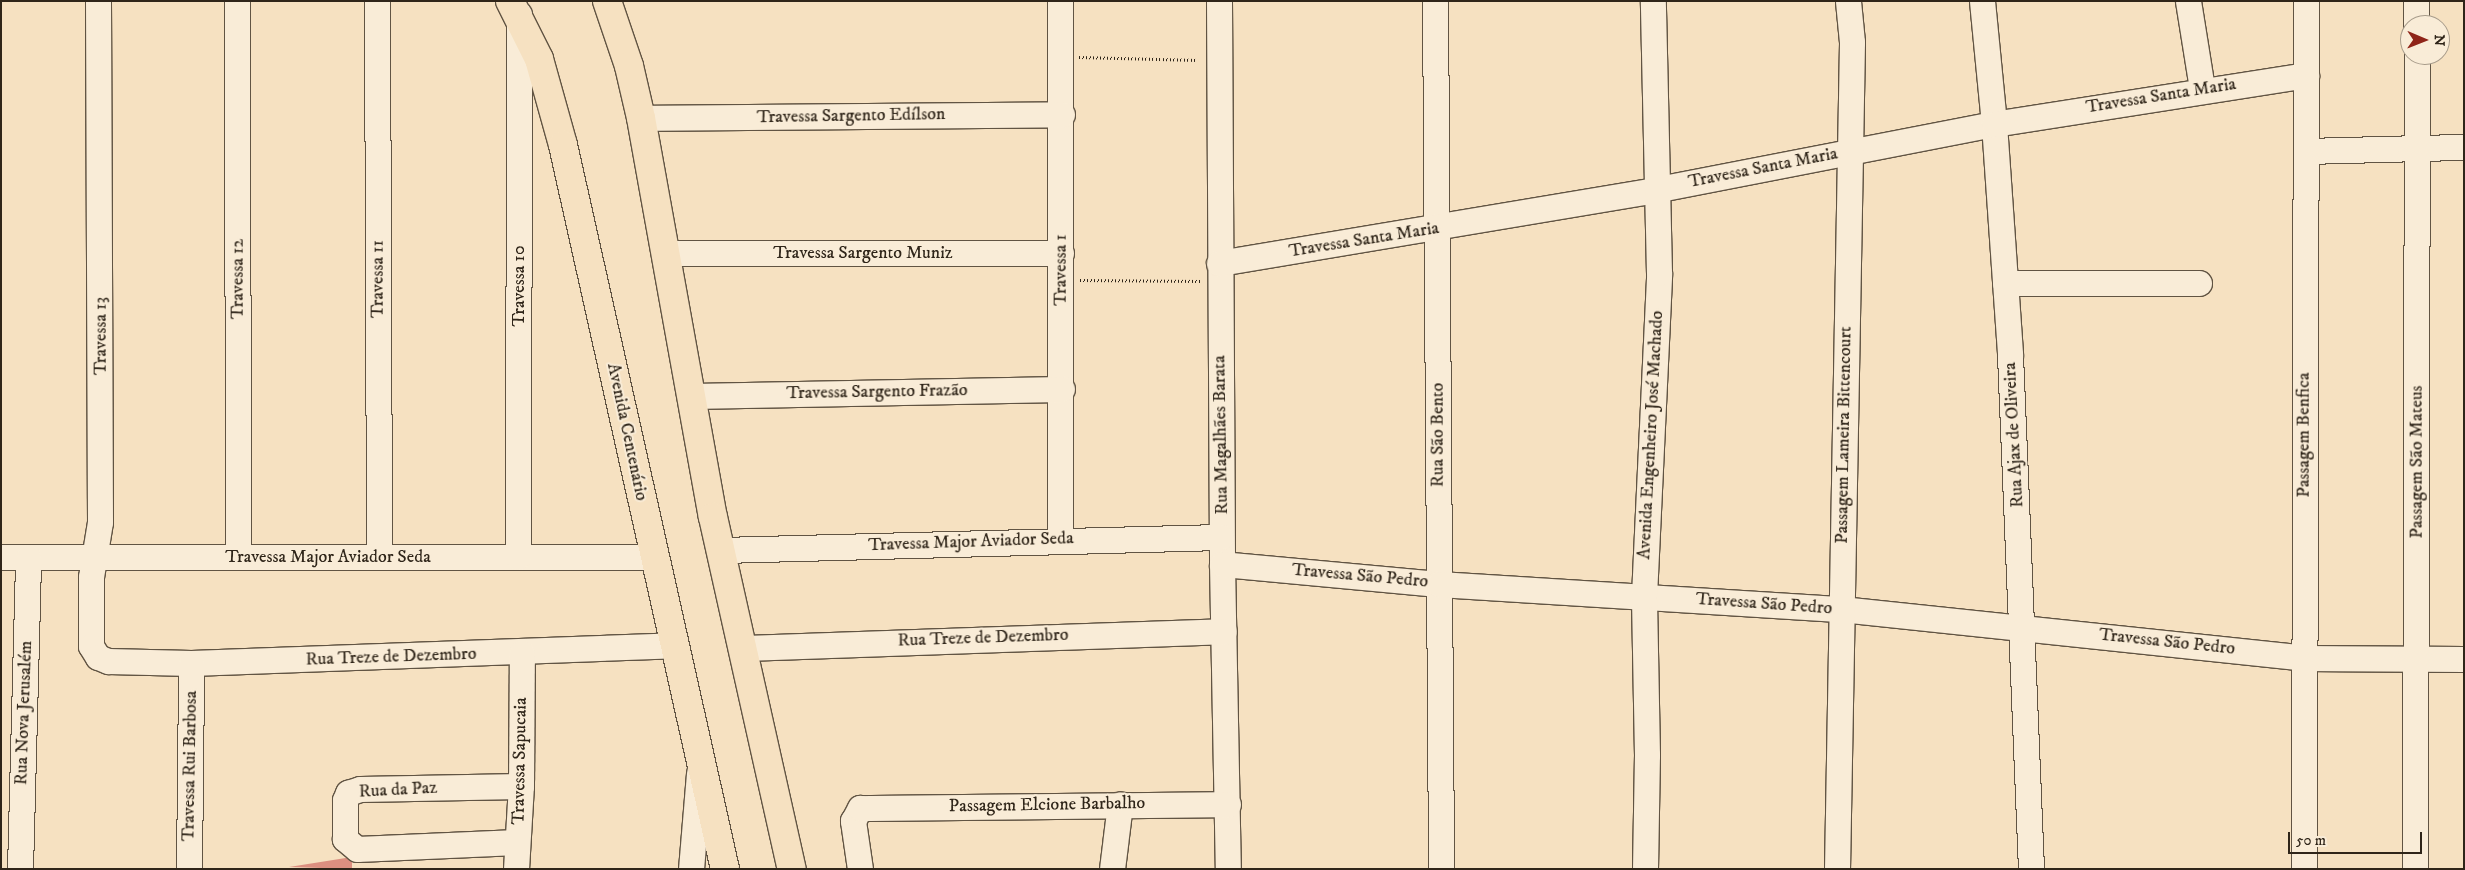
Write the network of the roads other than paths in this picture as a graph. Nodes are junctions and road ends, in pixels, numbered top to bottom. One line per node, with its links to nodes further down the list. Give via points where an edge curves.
1 (98, 1): 41 (street, Travessa 13, via 102,371 100,522)
2 (237, 1): 42 (street, Travessa 12)
3 (377, 1): 43 (street, Travessa 11)
4 (607, 1): 20 (main road, via 629,66)
5 (1060, 1): 19 (street, Travessa 1)
6 (1219, 1): 30 (street, Rua Magalhães Barata)
7 (1435, 1): 27 (street, Rua São Bento)
8 (1653, 1): 26 (street, Avenida Engenheiro José Machado)
9 (1848, 1): 25 (street, Passagem Lameira Bittencourt, via 1852,42)
10 (1982, 1): 21 (street, Rua Ajax de Oliveira)
11 (2188, 1): 18 (street)
12 (2306, 1): 17 (street, Passagem Benfica)
13 (2416, 1): 15 (street)
14 (514, 8): 38 (main road, Avenida Centenário, via 539,59 564,144); 44 (street, Travessa 10)
15 (2416, 15)
16 (2417, 65): 22 (street, Passagem São Mateus)
17 (2306, 75): 18 (street, Travessa Santa Maria); 24 (street, Passagem Benfica)
18 (2202, 88): 21 (street, Travessa Santa Maria)
19 (1062, 114): 20 (street, Travessa Sargento Edílson); 29 (street, Travessa 1)
20 (641, 118): 28 (main road)
21 (1994, 124): 25 (street, Travessa Santa Maria); 31 (street, Rua Ajax de Oliveira)
22 (2418, 147): 23 (street); 24 (street); 55 (street, Passagem São Mateus)
23 (2464, 147)
24 (2306, 150): 54 (street, Passagem Benfica)
25 (1848, 151): 26 (street, Travessa Santa Maria); 48 (street, Passagem Lameira Bittencourt)
26 (1659, 189): 27 (street, Travessa Santa Maria); 47 (street, Avenida Engenheiro José Machado, via 1659,273)
27 (1436, 229): 30 (street, Travessa Santa Maria); 46 (street, Rua São Bento)
28 (664, 253): 29 (street, Travessa Sargento Muniz); 34 (main road)
29 (1061, 253): 33 (street, Travessa 1)
30 (1219, 272): 35 (street, Rua Magalhães Barata)
31 (2005, 283): 32 (street); 49 (street, Rua Ajax de Oliveira)
32 (2199, 283)
33 (1062, 389): 34 (street, Travessa Sargento Frazão); 36 (street, Travessa 1)
34 (691, 396): 37 (main road)
35 (1222, 537): 36 (street, Travessa Major Aviador Seda); 45 (street, Rua Magalhães Barata)
36 (1060, 540): 37 (street, Travessa Major Aviador Seda)
37 (721, 550): 52 (main road)
38 (654, 556): 44 (street, Travessa Major Aviador Seda); 51 (main road, Avenida Centenário)
39 (1, 557): 40 (street, Travessa Major Aviador Seda)
40 (28, 557): 41 (street, Travessa Major Aviador Seda); 64 (street, Rua Nova Jerusalém)
41 (95, 557): 42 (street, Travessa Major Aviador Seda); 57 (street, Travessa 13, via 91,577 91,646)
42 (238, 557): 43 (street, Travessa Major Aviador Seda)
43 (380, 557): 44 (street, Travessa Major Aviador Seda)
44 (518, 557)
45 (1222, 564): 46 (street, Travessa São Pedro); 50 (street, Rua Magalhães Barata)
46 (1439, 584): 47 (street, Travessa São Pedro); 75 (street, Rua São Bento)
47 (1644, 596): 48 (street, Travessa São Pedro); 76 (street, Avenida Engenheiro José Machado)
48 (1841, 608): 49 (street, Travessa São Pedro); 77 (street, Passagem Lameira Bittencourt)
49 (2023, 626): 54 (street, Travessa São Pedro); 78 (street, Rua Ajax de Oliveira)
50 (1224, 631): 52 (street, Rua Treze de Dezembro); 62 (street, Rua Magalhães Barata)
51 (675, 645): 53 (street, Rua Treze de Dezembro); 59 (main road, Avenida Centenário)
52 (743, 648): 71 (main road)
53 (522, 654): 58 (street, Rua Treze de Dezembro); 60 (street, Travessa Sapucaia)
54 (2304, 658): 55 (street, Travessa São Pedro); 79 (street, Passagem Benfica)
55 (2416, 658): 56 (street, Travessa São Pedro); 80 (street, Passagem São Mateus)
56 (2464, 660)
57 (108, 662): 58 (street, Rua Treze de Dezembro)
58 (191, 663): 65 (street, Travessa Rui Barbosa)
59 (700, 758): 67 (street); 70 (main road, Avenida Centenário)
60 (522, 786): 63 (street, Travessa Sapucaia); 63 (street, Rua da Paz, via 360,789 348,793 345,800 345,839 357,849)
61 (1120, 804): 62 (street, Passagem Elcione Barbalho); 72 (street, Passagem Elcione Barbalho, via 867,807 856,812 853,821); 73 (street)
62 (1228, 804): 74 (street, Rua Magalhães Barata)
63 (517, 842): 66 (street, Travessa Sapucaia)
64 (20, 869)
65 (189, 869)
66 (516, 869)
67 (691, 869)
68 (696, 869): 69 (street)
69 (714, 869)
70 (725, 869)
71 (792, 869)
72 (860, 869)
73 (1112, 869)
74 (1228, 869)
75 (1441, 869)
76 (1645, 869)
77 (1837, 869)
78 (2031, 869)
79 (2304, 869)
80 (2415, 869)

